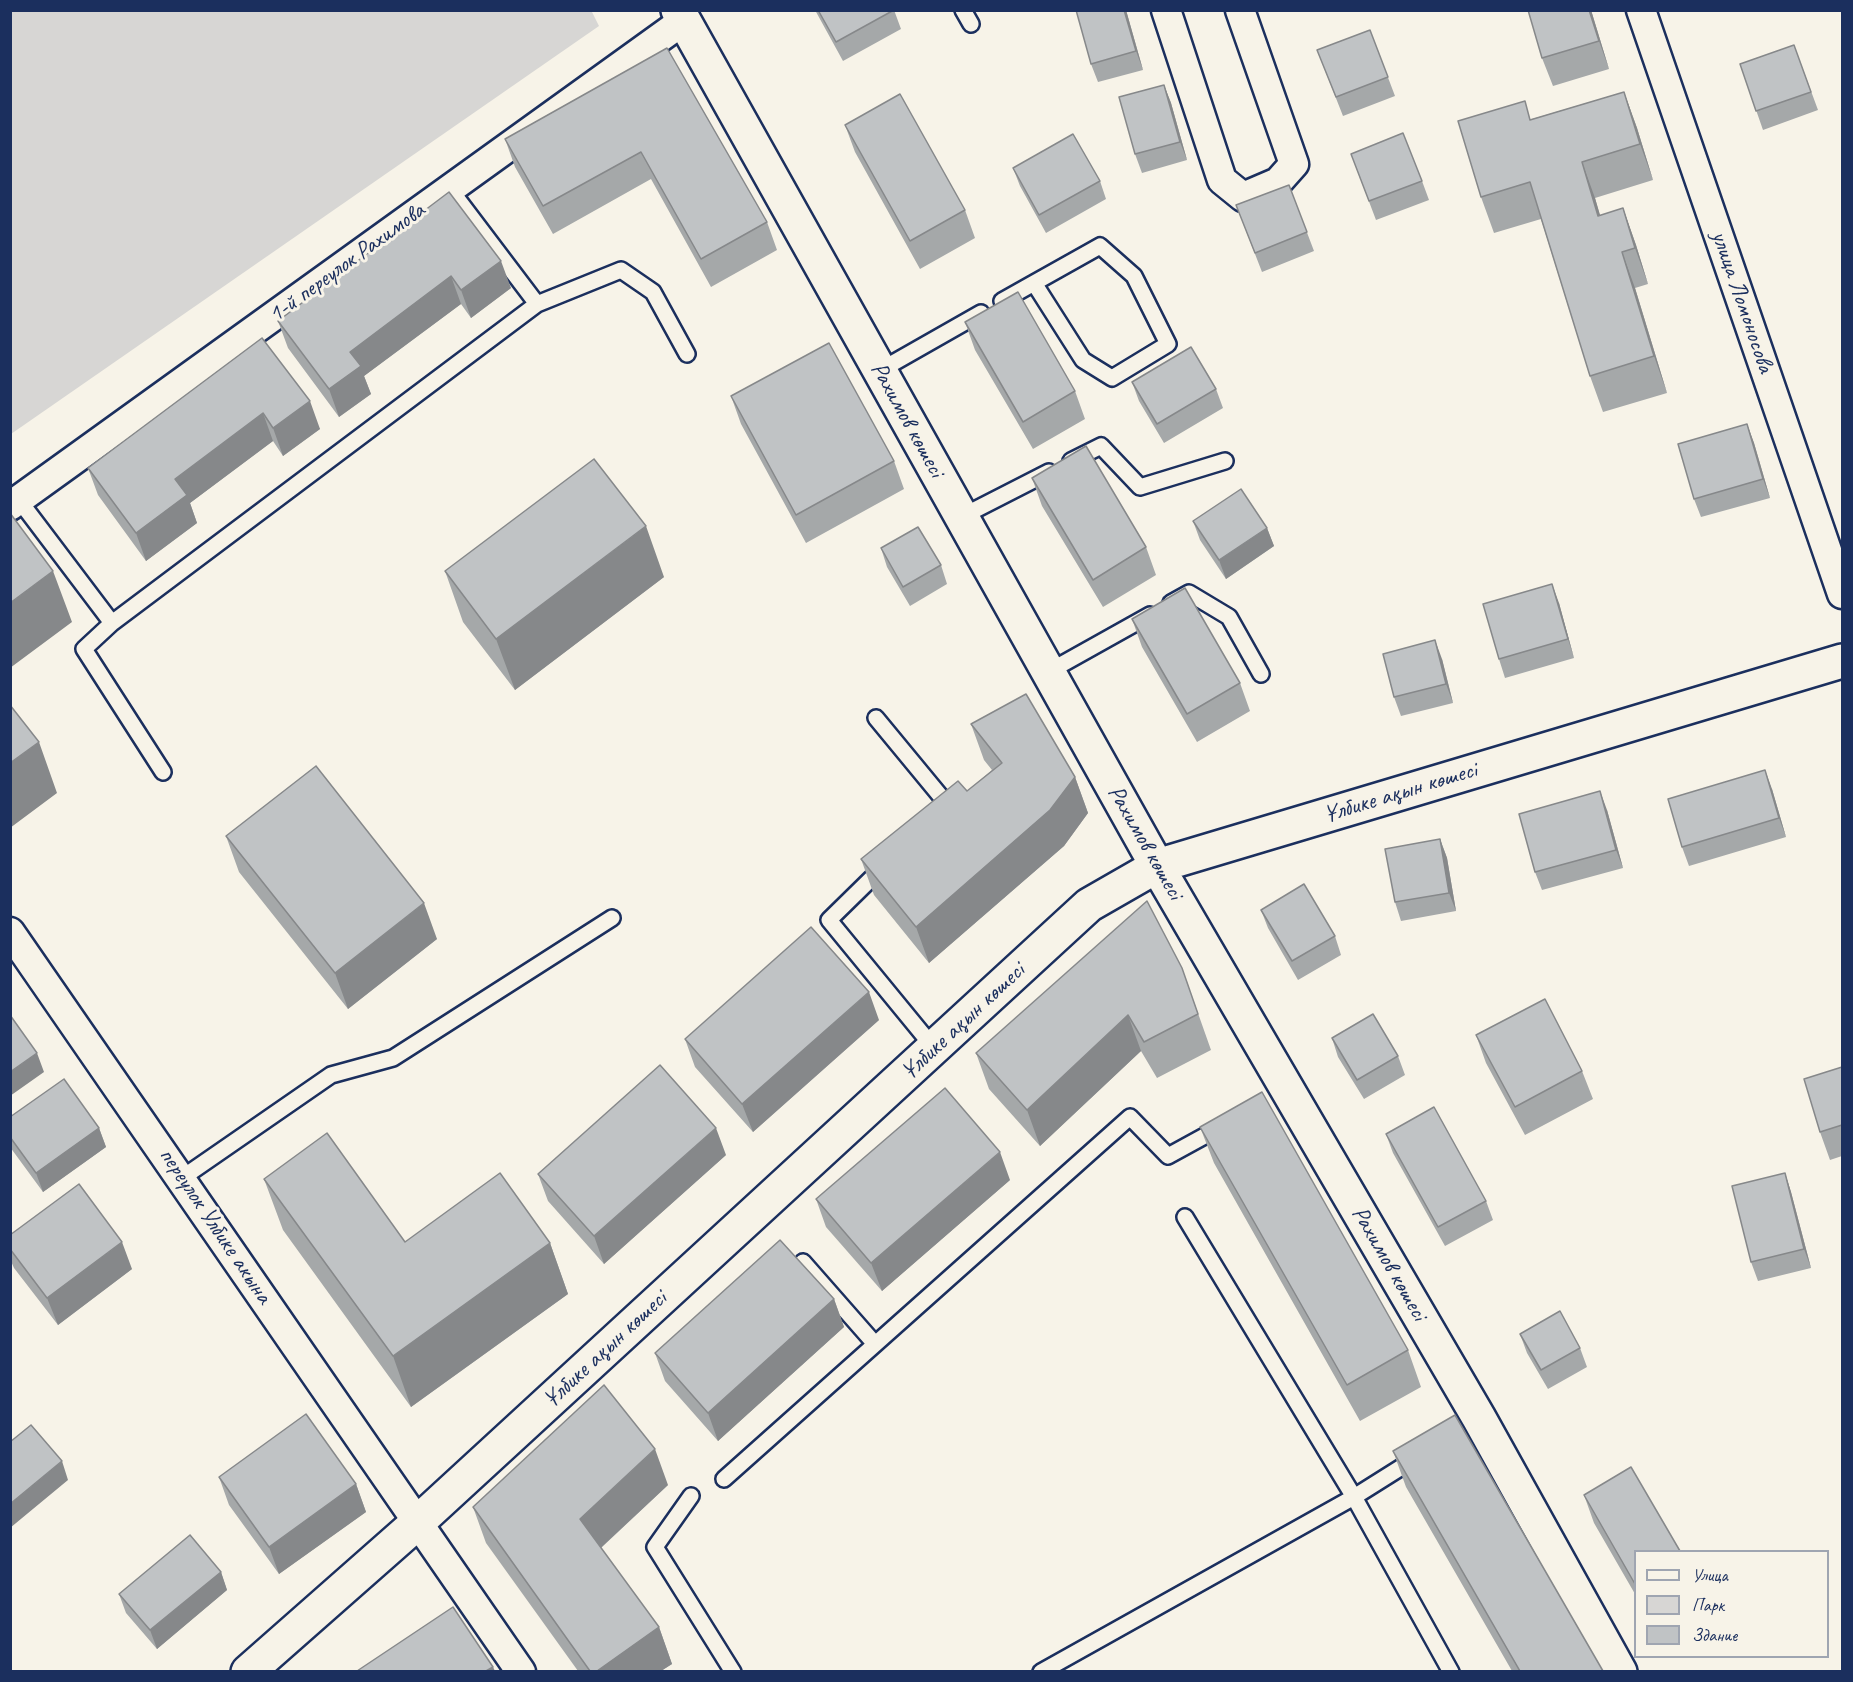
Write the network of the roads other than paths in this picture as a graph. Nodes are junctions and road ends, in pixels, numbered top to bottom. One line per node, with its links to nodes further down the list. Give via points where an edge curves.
1 (963, 10): 6 (lane)
2 (1167, 10): 3 (street, via 1222,180 1244,196 1278,182 1294,164)
3 (1240, 10)
4 (1641, 10): 15 (street, улица Ломоносова)
5 (680, 16): 7 (street, 1-й переулок Рахимова); 11 (main road, Рахимов көшесі)
6 (971, 24)
7 (450, 189): 9 (lane); 13 (street, 1-й переулок Рахимова)
8 (1034, 283): 8 (lane, via 1100,246 1134,276 1168,344 1112,378 1083,360); 11 (lane)
9 (537, 304): 10 (lane, via 621,270 653,292); 16 (lane)
10 (687, 354)
11 (879, 371): 14 (main road, Рахимов көшесі)
12 (1225, 461): 14 (lane, via 1140,487 1101,446)
13 (15, 503): 16 (lane)
14 (961, 517): 18 (main road, Рахимов көшесі)
15 (1842, 594)
16 (112, 623): 21 (lane, via 84,649)
17 (1842, 661): 24 (main road, Ұлбике ақын көшесі)
18 (1048, 672): 19 (lane, via 1189,593 1229,617); 24 (main road, Рахимов көшесі)
19 (1261, 674)
20 (876, 718): 22 (lane, via 947,804)
21 (163, 771)
22 (930, 821)
23 (896, 854): 27 (lane, via 829,920)
24 (1157, 866): 27 (main road, Ұлбике ақын көшесі, via 1089,905); 43 (main road, Рахимов көшесі, via 1282,1093)
25 (612, 918): 29 (lane, via 393,1058 331,1075)
26 (10, 932): 29 (street, переулок Улбике акына)
27 (934, 1048): 37 (main road, Ұлбике ақын көшесі)
28 (1238, 1118): 32 (lane, via 1168,1156 1130,1117)
29 (182, 1178): 37 (street, переулок Улбике акына)
30 (1185, 1217): 36 (lane)
31 (803, 1262): 32 (lane)
32 (875, 1344): 34 (lane)
33 (1431, 1448): 36 (lane)
34 (724, 1479)
35 (692, 1496): 40 (lane, via 655,1547)
36 (1354, 1497): 41 (lane); 42 (lane)
37 (417, 1522): 38 (main road, Ұлбике ақын көшесі); 39 (street, переулок Улбике акына)
38 (248, 1671)
39 (521, 1671)
40 (733, 1671)
41 (1041, 1671)
42 (1451, 1671)
43 (1620, 1671)

